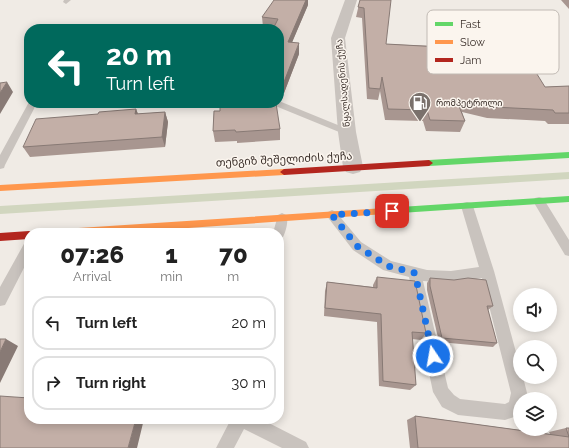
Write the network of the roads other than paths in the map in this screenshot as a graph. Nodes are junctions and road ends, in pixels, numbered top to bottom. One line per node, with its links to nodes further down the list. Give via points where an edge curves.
1 (351, 0): 4 (street, წყალსადენის ქუჩა, via 338,38)
2 (284, 106): 4 (lane)
3 (29, 108): 6 (lane)
4 (348, 132): 7 (street, წყალსადენის ქუჩა)
5 (569, 155): 7 (main road, თენგიზ შეშელიძის ქუჩა)
6 (0, 165)
7 (354, 167): 8 (main road, თენგიზ შეშელიძის ქუჩა)
8 (0, 188)
9 (569, 199): 10 (main road)
10 (539, 201): 11 (main road); 18 (lane)
11 (467, 206): 12 (main road); 20 (lane)
12 (332, 215): 13 (main road); 21 (lane, via 357,246 388,266)
13 (282, 218): 14 (main road); 15 (lane)
14 (136, 228)
15 (280, 228)
16 (24, 235): 17 (main road)
17 (0, 237)
18 (569, 251)
19 (24, 255): 22 (lane)
20 (486, 271): 21 (lane, via 451,277); 21 (lane, via 519,394 514,409 505,412 458,407 448,401 442,392)
21 (415, 273)
22 (0, 300)
23 (237, 424): 25 (lane)
24 (253, 424): 26 (lane)
25 (225, 448)
26 (300, 448)

